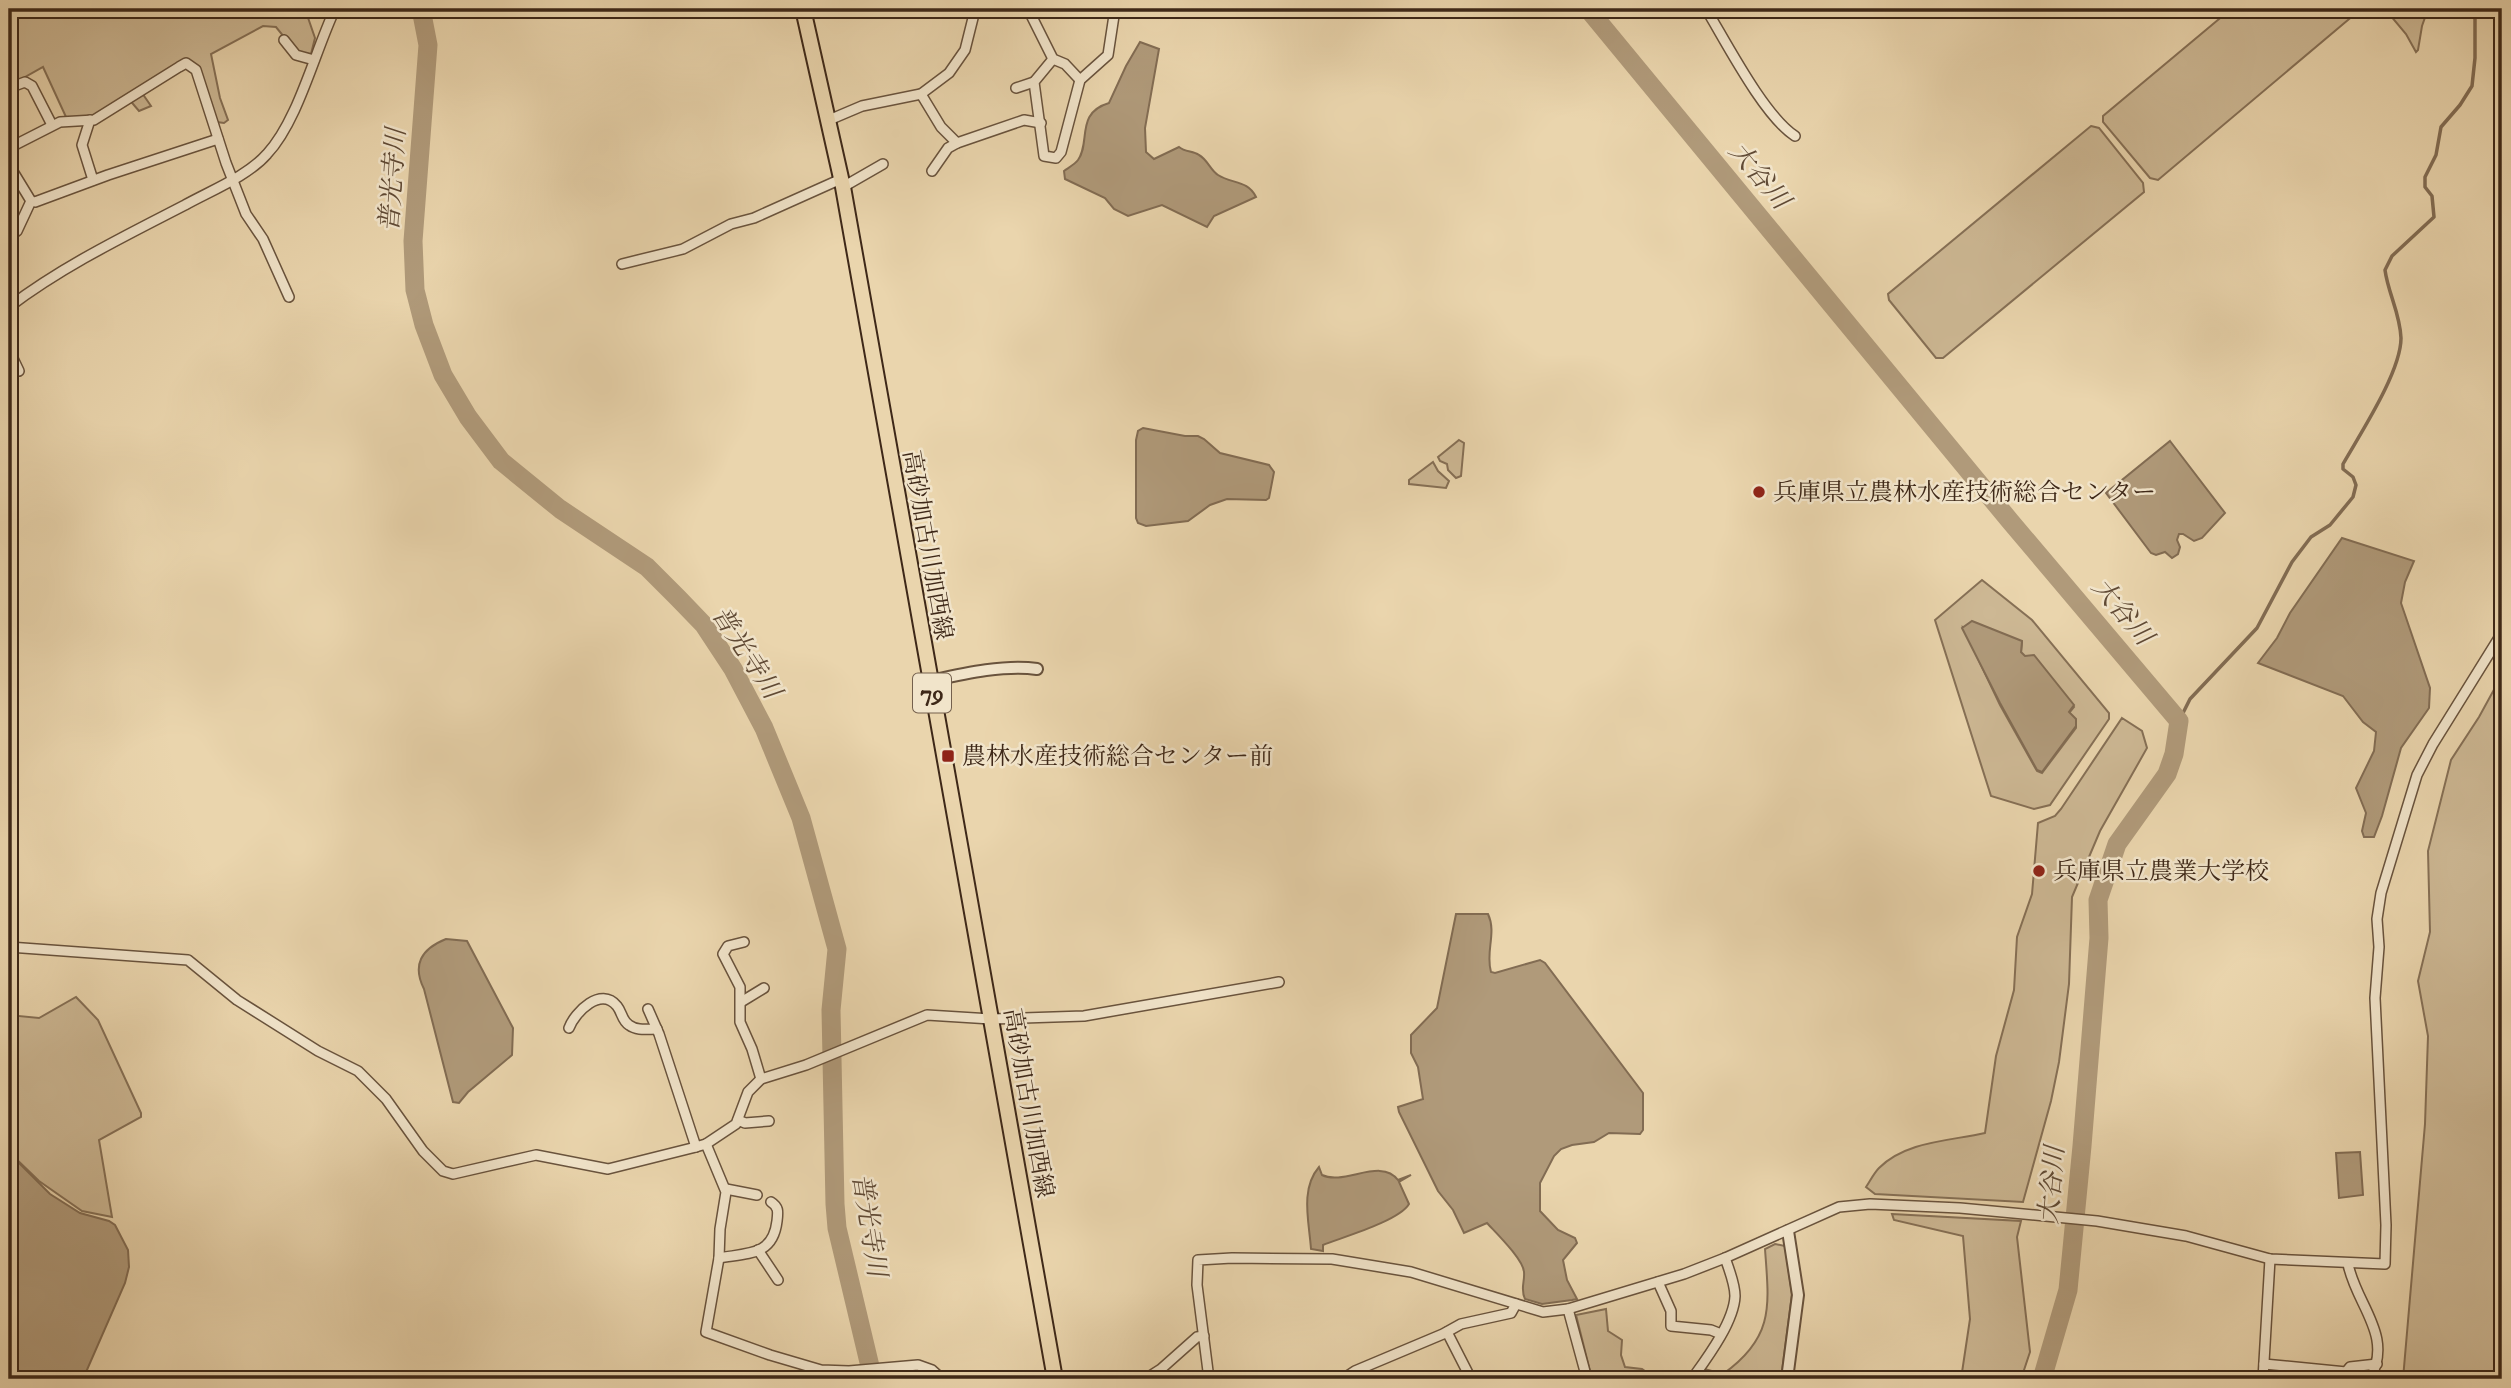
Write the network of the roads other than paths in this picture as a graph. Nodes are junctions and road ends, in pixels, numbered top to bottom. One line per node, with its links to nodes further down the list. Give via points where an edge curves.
1 (335, 9): 11 (street)
2 (803, 9): 18 (main road, 高砂加古川加西線 / 79)
3 (980, 9): 16 (street, via 974,13 965,50 949,73)
4 (1028, 9): 10 (street)
5 (1115, 9): 12 (street, via 1108,55)
6 (1260, 9): 7 (street)
7 (1284, 9)
8 (1706, 9): 21 (street, via 1766,106)
9 (284, 40): 11 (street, via 296,55)
10 (1054, 59): 12 (street); 13 (street)
11 (314, 60): 28 (street, via 276,143 266,156)
12 (1080, 80): 19 (street, via 1056,158 1044,156)
13 (1034, 82): 15 (street); 19 (street)
14 (9, 88): 20 (street, via 25,82 32,86)
15 (1016, 88)
16 (921, 94): 18 (street, via 862,106); 23 (street)
17 (90, 120): 20 (street); 22 (street, via 186,63 196,70); 29 (street, via 82,145)
18 (829, 120): 30 (main road, 高砂加古川加西線 / 79)
19 (1041, 123): 23 (street, via 1024,120)
20 (52, 125): 24 (street)
21 (1795, 136)
22 (218, 139): 28 (street); 29 (street)
23 (957, 143): 27 (street)
24 (9, 148)
25 (883, 164): 30 (street)
26 (9, 165): 31 (street)
27 (932, 171)
28 (233, 179): 34 (street); 35 (street, via 77,262)
29 (93, 180): 31 (street)
30 (842, 183): 33 (street, via 731,224 683,249); 40 (main road, 高砂加古川加西線 / 79)
31 (31, 201): 32 (street, via 17,231)
32 (9, 237)
33 (622, 264)
34 (289, 297)
35 (9, 307)
36 (9, 350): 37 (street)
37 (19, 371)
38 (2502, 633): 62 (street, via 2417,775 2381,893 2375,998 2385,1264)
39 (1037, 669): 40 (street, via 967,673)
40 (930, 681): 47 (main road, 高砂加古川加西線 / 79)
41 (744, 942): 45 (street, via 728,946 723,954 740,987)
42 (9, 947): 53 (street, via 188,960 255,1012 358,1071 386,1099 423,1151 443,1171 453,1174 536,1155 608,1169)
43 (1279, 982): 47 (street, via 1084,1016)
44 (764, 988): 45 (street)
45 (741, 1002): 50 (street, via 740,1022)
46 (648, 1009): 49 (street)
47 (991, 1019): 50 (street, via 928,1015); 73 (main road, 高砂加古川加西線 / 79)
48 (569, 1027): 49 (street, via 584,1007 606,999 617,1005 627,1024 640,1030)
49 (657, 1029): 53 (street)
50 (761, 1079): 51 (street, via 748,1092)
51 (738, 1120): 52 (street); 53 (street)
52 (769, 1121)
53 (701, 1145): 54 (street)
54 (726, 1189): 55 (street); 59 (street)
55 (757, 1195)
56 (771, 1202): 58 (street, via 778,1210 775,1236 771,1244)
57 (1788, 1231): 60 (street); 61 (street, via 1839,1207 1960,1208 2186,1236); 80 (street, via 1798,1295)
58 (758, 1250): 59 (street); 63 (street)
59 (719, 1258): 72 (street, via 706,1332 821,1370 918,1365)
60 (1725, 1258): 64 (street); 68 (street, via 1735,1294)
61 (2270, 1259): 62 (street); 70 (street)
62 (2348, 1264): 71 (street, via 2378,1336)
63 (778, 1280)
64 (1658, 1282): 66 (street); 68 (street, via 1671,1311 1671,1326)
65 (1516, 1304): 66 (street, via 1543,1312); 67 (street, via 1511,1313 1475,1319); 69 (street, via 1411,1272 1332,1259 1198,1260)
66 (1569, 1309): 78 (street)
67 (1447, 1332): 76 (street, via 1354,1371); 77 (street)
68 (1721, 1334): 79 (street)
69 (1204, 1336): 74 (street, via 1150,1376); 75 (street)
70 (2264, 1364): 71 (street, via 2346,1372 2350,1367); 81 (street)
71 (2377, 1364): 82 (street)
72 (942, 1379)
73 (1055, 1379)
74 (1063, 1379)
75 (1209, 1379)
76 (1348, 1379)
77 (1471, 1379)
78 (1587, 1379)
79 (1692, 1379)
80 (1787, 1379)
81 (2263, 1379)
82 (2370, 1379)

